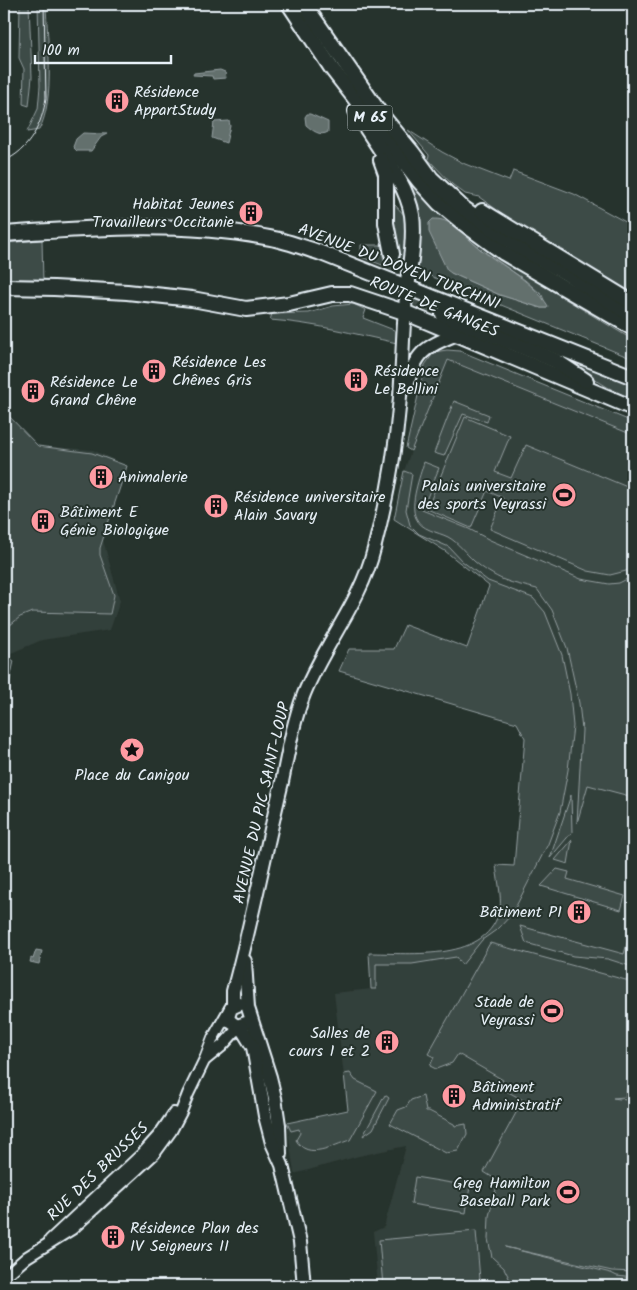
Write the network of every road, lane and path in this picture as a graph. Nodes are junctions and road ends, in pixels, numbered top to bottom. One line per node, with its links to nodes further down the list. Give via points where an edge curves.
1 (289, 4): 3 (main road, M 65)
2 (304, 4): 5 (main road, M 65, via 378,112)
3 (332, 69): 4 (main road); 16 (main road, M 65, via 439,203 504,252)
4 (371, 136): 6 (main road, via 386,174); 7 (main road, via 391,166)
5 (412, 152): 12 (main road, via 469,203); 15 (main road, M 65, via 431,178 463,208 519,248 566,273)
6 (387, 193): 7 (main road); 9 (main road, via 386,223)
7 (412, 215): 11 (main road)
8 (4, 234): 11 (main road, AVENUE DU DOYEN TURCHINI, via 135,227 187,228 272,238 321,253)
9 (392, 254)
10 (4, 288): 13 (main road, ROUTE DE GANGES, via 127,292 246,309 341,293)
11 (407, 288): 13 (main road, AVENUE DU PIC SAINT-LOUP); 18 (main road, AVENUE DU DOYEN TURCHINI)
12 (633, 303)
13 (404, 312): 17 (main road, ROUTE DE GANGES); 21 (main road, AVENUE DU PIC SAINT-LOUP)
14 (443, 314): 19 (main road, via 556,361)
15 (633, 316)
16 (633, 328)
17 (457, 334): 19 (main road, ROUTE DE GANGES); 21 (main road, AVENUE DU PIC SAINT-LOUP, via 426,348 415,359)
18 (633, 377)
19 (613, 399): 20 (main road, ROUTE DE GANGES)
20 (633, 408)
21 (399, 409): 22 (main road, AVENUE DU PIC SAINT-LOUP, via 387,494 372,556 355,600 322,655 304,695)
22 (244, 952): 23 (main road, AVENUE DU PIC SAINT-LOUP); 24 (main road, AVENUE DU PIC SAINT-LOUP)
23 (231, 1008): 24 (main road, via 240,1004); 25 (main road, via 228,1017); 26 (street, RUE DES BRUSSES, via 213,1038)
24 (249, 1012): 25 (main road, via 246,1023); 27 (main road, AVENUE DU PIC SAINT-LOUP, via 275,1098)
25 (240, 1026): 26 (street, RUE DES BRUSSES); 27 (main road, AVENUE DU PIC SAINT-LOUP, via 253,1047 265,1116)
26 (206, 1059): 28 (street, RUE DES BRUSSES, via 178,1119 155,1153 72,1229)
27 (280, 1159): 31 (main road, AVENUE DU PIC SAINT-LOUP, via 300,1242)
28 (19, 1264): 29 (street, RUE DES BRUSSES); 30 (street, RUE DES BRUSSES)
29 (4, 1271)
30 (4, 1277)
31 (304, 1286)

